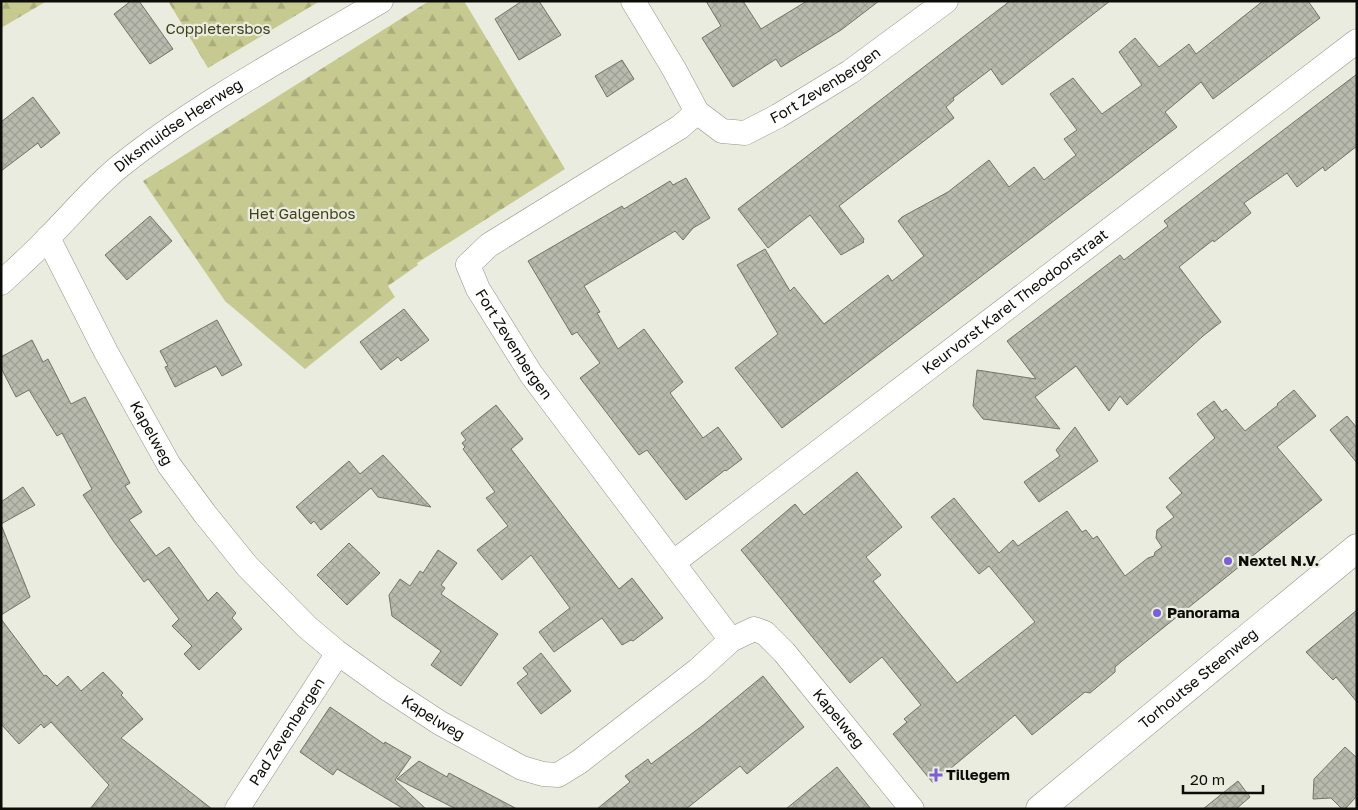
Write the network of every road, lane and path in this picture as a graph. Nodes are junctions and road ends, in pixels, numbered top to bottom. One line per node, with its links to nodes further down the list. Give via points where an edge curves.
1 (381, 1): 6 (street, Diksmuidse Heerweg, via 161,134 118,167)
2 (633, 1): 5 (street, Fort Zevenbergen)
3 (946, 1): 5 (street, Fort Zevenbergen, via 850,72 745,132 722,131)
4 (1357, 41): 9 (street, Keurvorst Karel Theodoorstraat)
5 (697, 112): 9 (street, Fort Zevenbergen, via 680,126 490,244 468,265 478,289 531,374)
6 (48, 238): 7 (street, Diksmuidse Heerweg); 11 (street, Kapelweg, via 169,465 246,566)
7 (1, 283)
8 (1357, 548): 14 (main road, Torhoutse Steenweg)
9 (674, 562): 10 (street, Fort Zevenbergen)
10 (731, 640): 11 (street, Kapelweg, via 698,670 558,775 522,768 440,722); 13 (street, Kapelweg, via 754,629 773,640)
11 (338, 653): 12 (street, Pad Zevenbergen)
12 (237, 809)
13 (912, 809)
14 (1040, 809)

